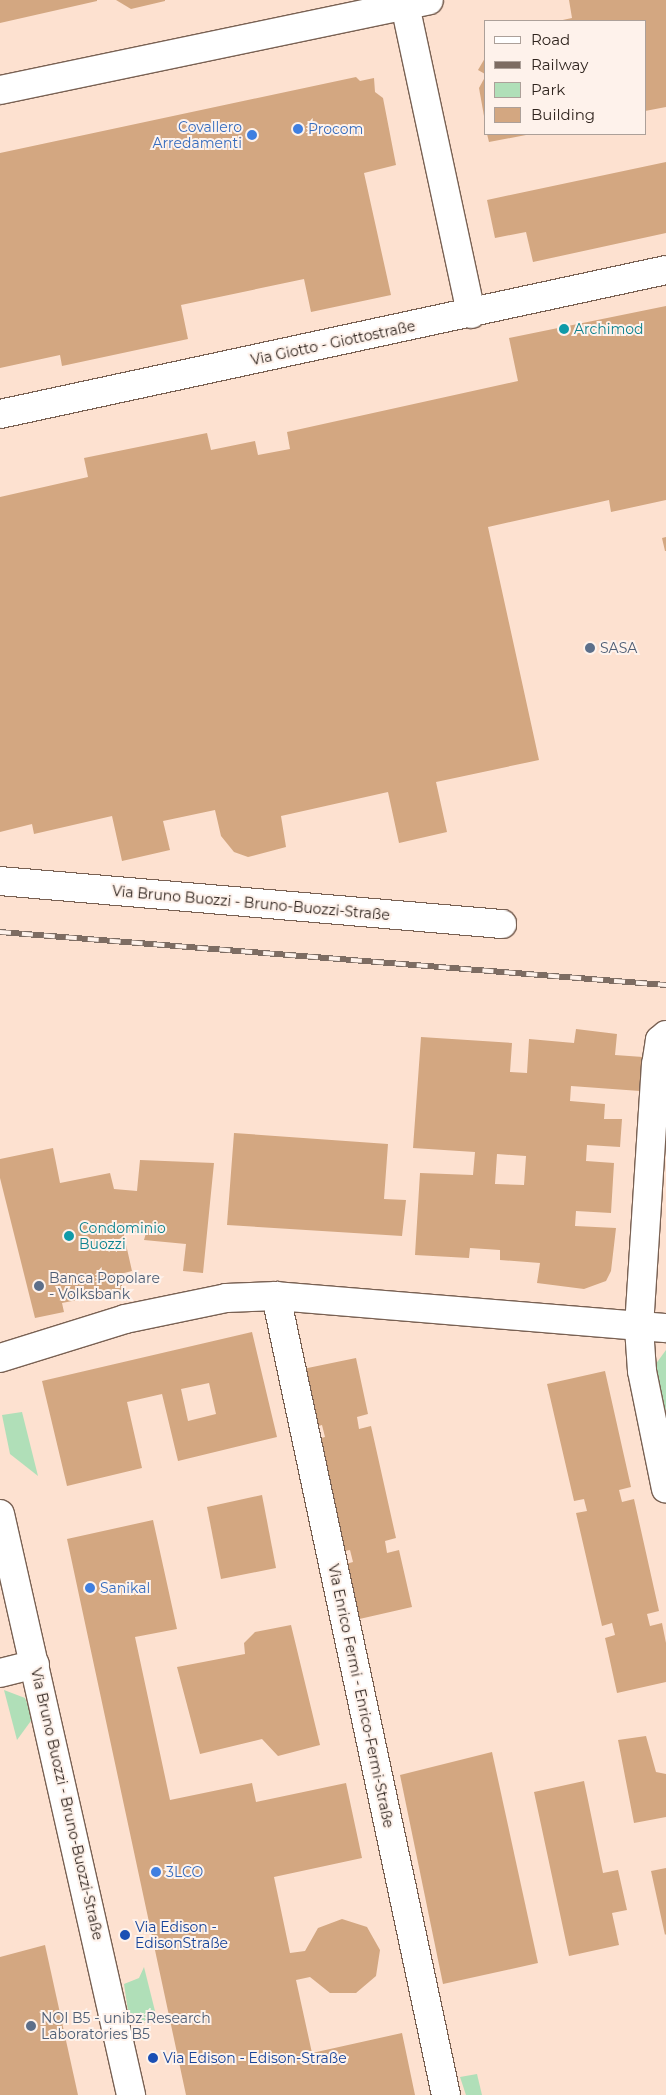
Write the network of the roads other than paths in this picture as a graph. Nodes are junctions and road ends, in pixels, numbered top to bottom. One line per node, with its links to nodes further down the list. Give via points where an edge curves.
1 (417, 2): 2 (street); 4 (street)
2 (0, 90)
3 (666, 270): 4 (street, Via Giotto - Giottostraße)
4 (472, 314): 5 (street, Via Giotto - Giottostraße)
5 (0, 414)
6 (0, 881): 7 (street, Via Bruno Buozzi - Bruno-Buozzi-Straße)
7 (502, 924)
8 (666, 1035): 10 (street, via 660,1040 656,1064)
9 (276, 1296): 10 (street); 11 (street, via 226,1298 125,1319); 17 (street, Via Enrico Fermi - Enrico-Fermi-Straße)
10 (653, 1328): 12 (street, via 642,1371)
11 (0, 1358)
12 (666, 1489)
13 (0, 1514): 14 (street, Via Bruno Buozzi - Bruno-Buozzi-Straße)
14 (35, 1664): 15 (street); 16 (street, Via Bruno Buozzi - Bruno-Buozzi-Straße)
15 (0, 1673)
16 (130, 2095)
17 (446, 2095)

